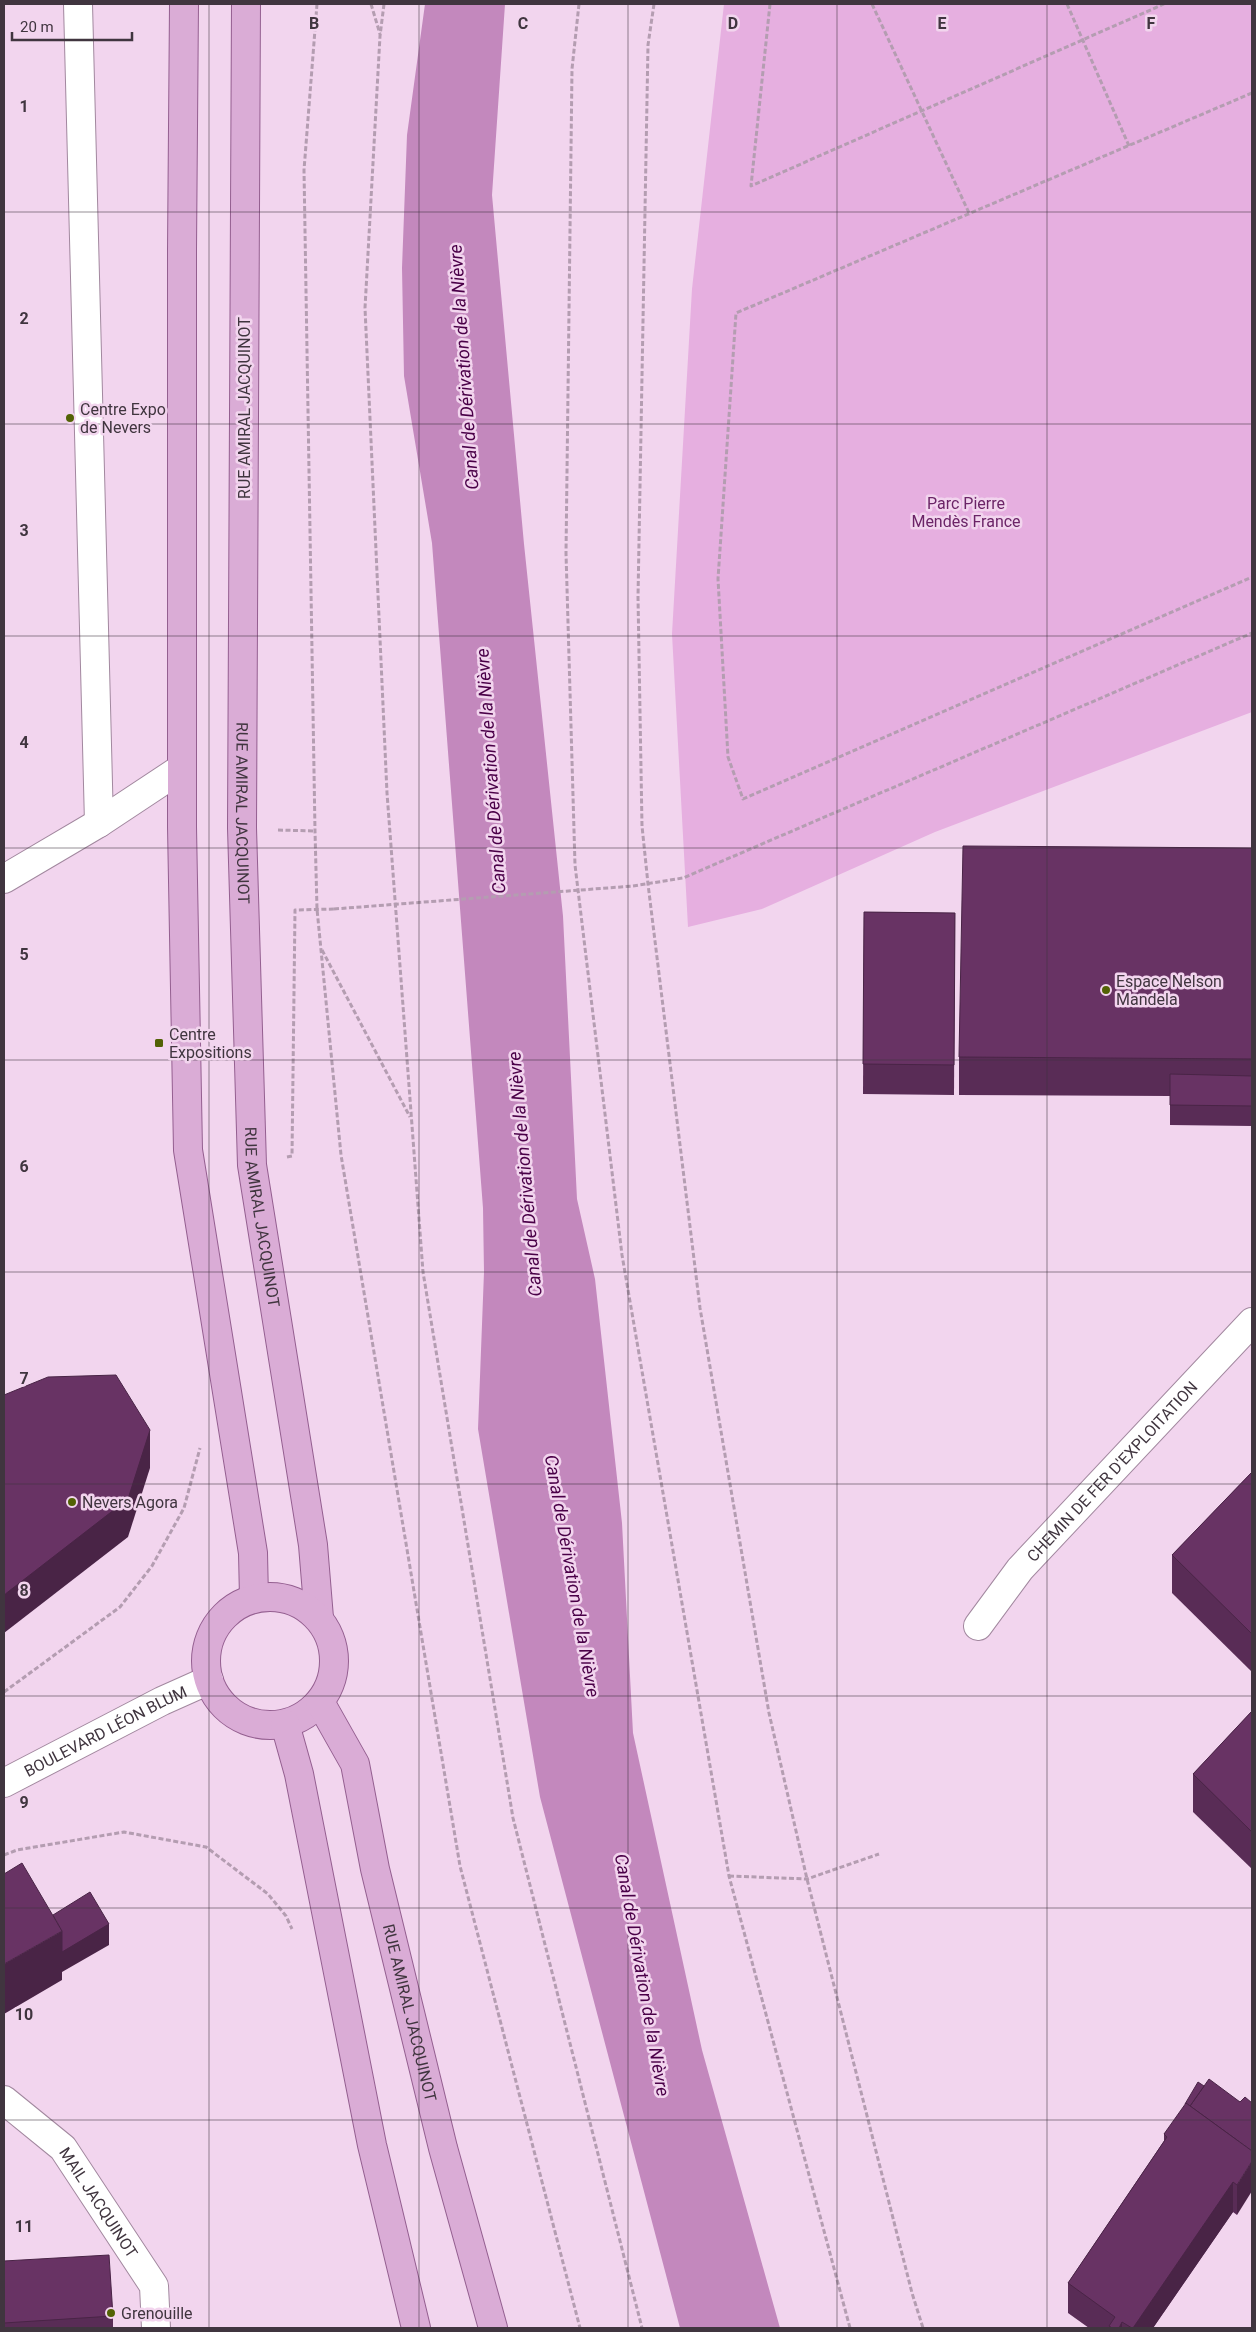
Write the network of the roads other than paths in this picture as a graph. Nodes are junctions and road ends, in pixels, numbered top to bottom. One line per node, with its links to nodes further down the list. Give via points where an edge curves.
1 (78, 4): 5 (street)
2 (184, 4): 4 (main road)
3 (246, 4): 9 (main road, RUE AMIRAL JACQUINOT, via 242,828 252,1165 313,1546)
4 (182, 768): 5 (street); 8 (main road, via 188,1150 253,1553)
5 (99, 823): 6 (street)
6 (4, 879)
7 (1252, 1322): 10 (street, CHEMIN DE FER D'EXPLOITATION, via 1020,1569)
8 (254, 1598): 9 (main road, via 272,1596 289,1599 305,1606); 11 (main road, via 235,1606 209,1639 206,1660)
9 (318, 1618): 12 (main road, via 334,1650 335,1669)
10 (978, 1626)
11 (209, 1680): 13 (main road, via 217,1698 230,1712 247,1721 265,1725); 14 (street, BOULEVARD LÉON BLUM)
12 (320, 1702): 13 (main road, via 298,1720); 18 (main road, RUE AMIRAL JACQUINOT, via 355,1764 375,1869 441,2138)
13 (285, 1724): 17 (main road, via 299,1774 372,2145)
14 (4, 1783)
15 (4, 2100): 16 (street, MAIL JACQUINOT, via 63,2148 154,2286)
16 (156, 2328)
17 (416, 2328)
18 (493, 2328)

